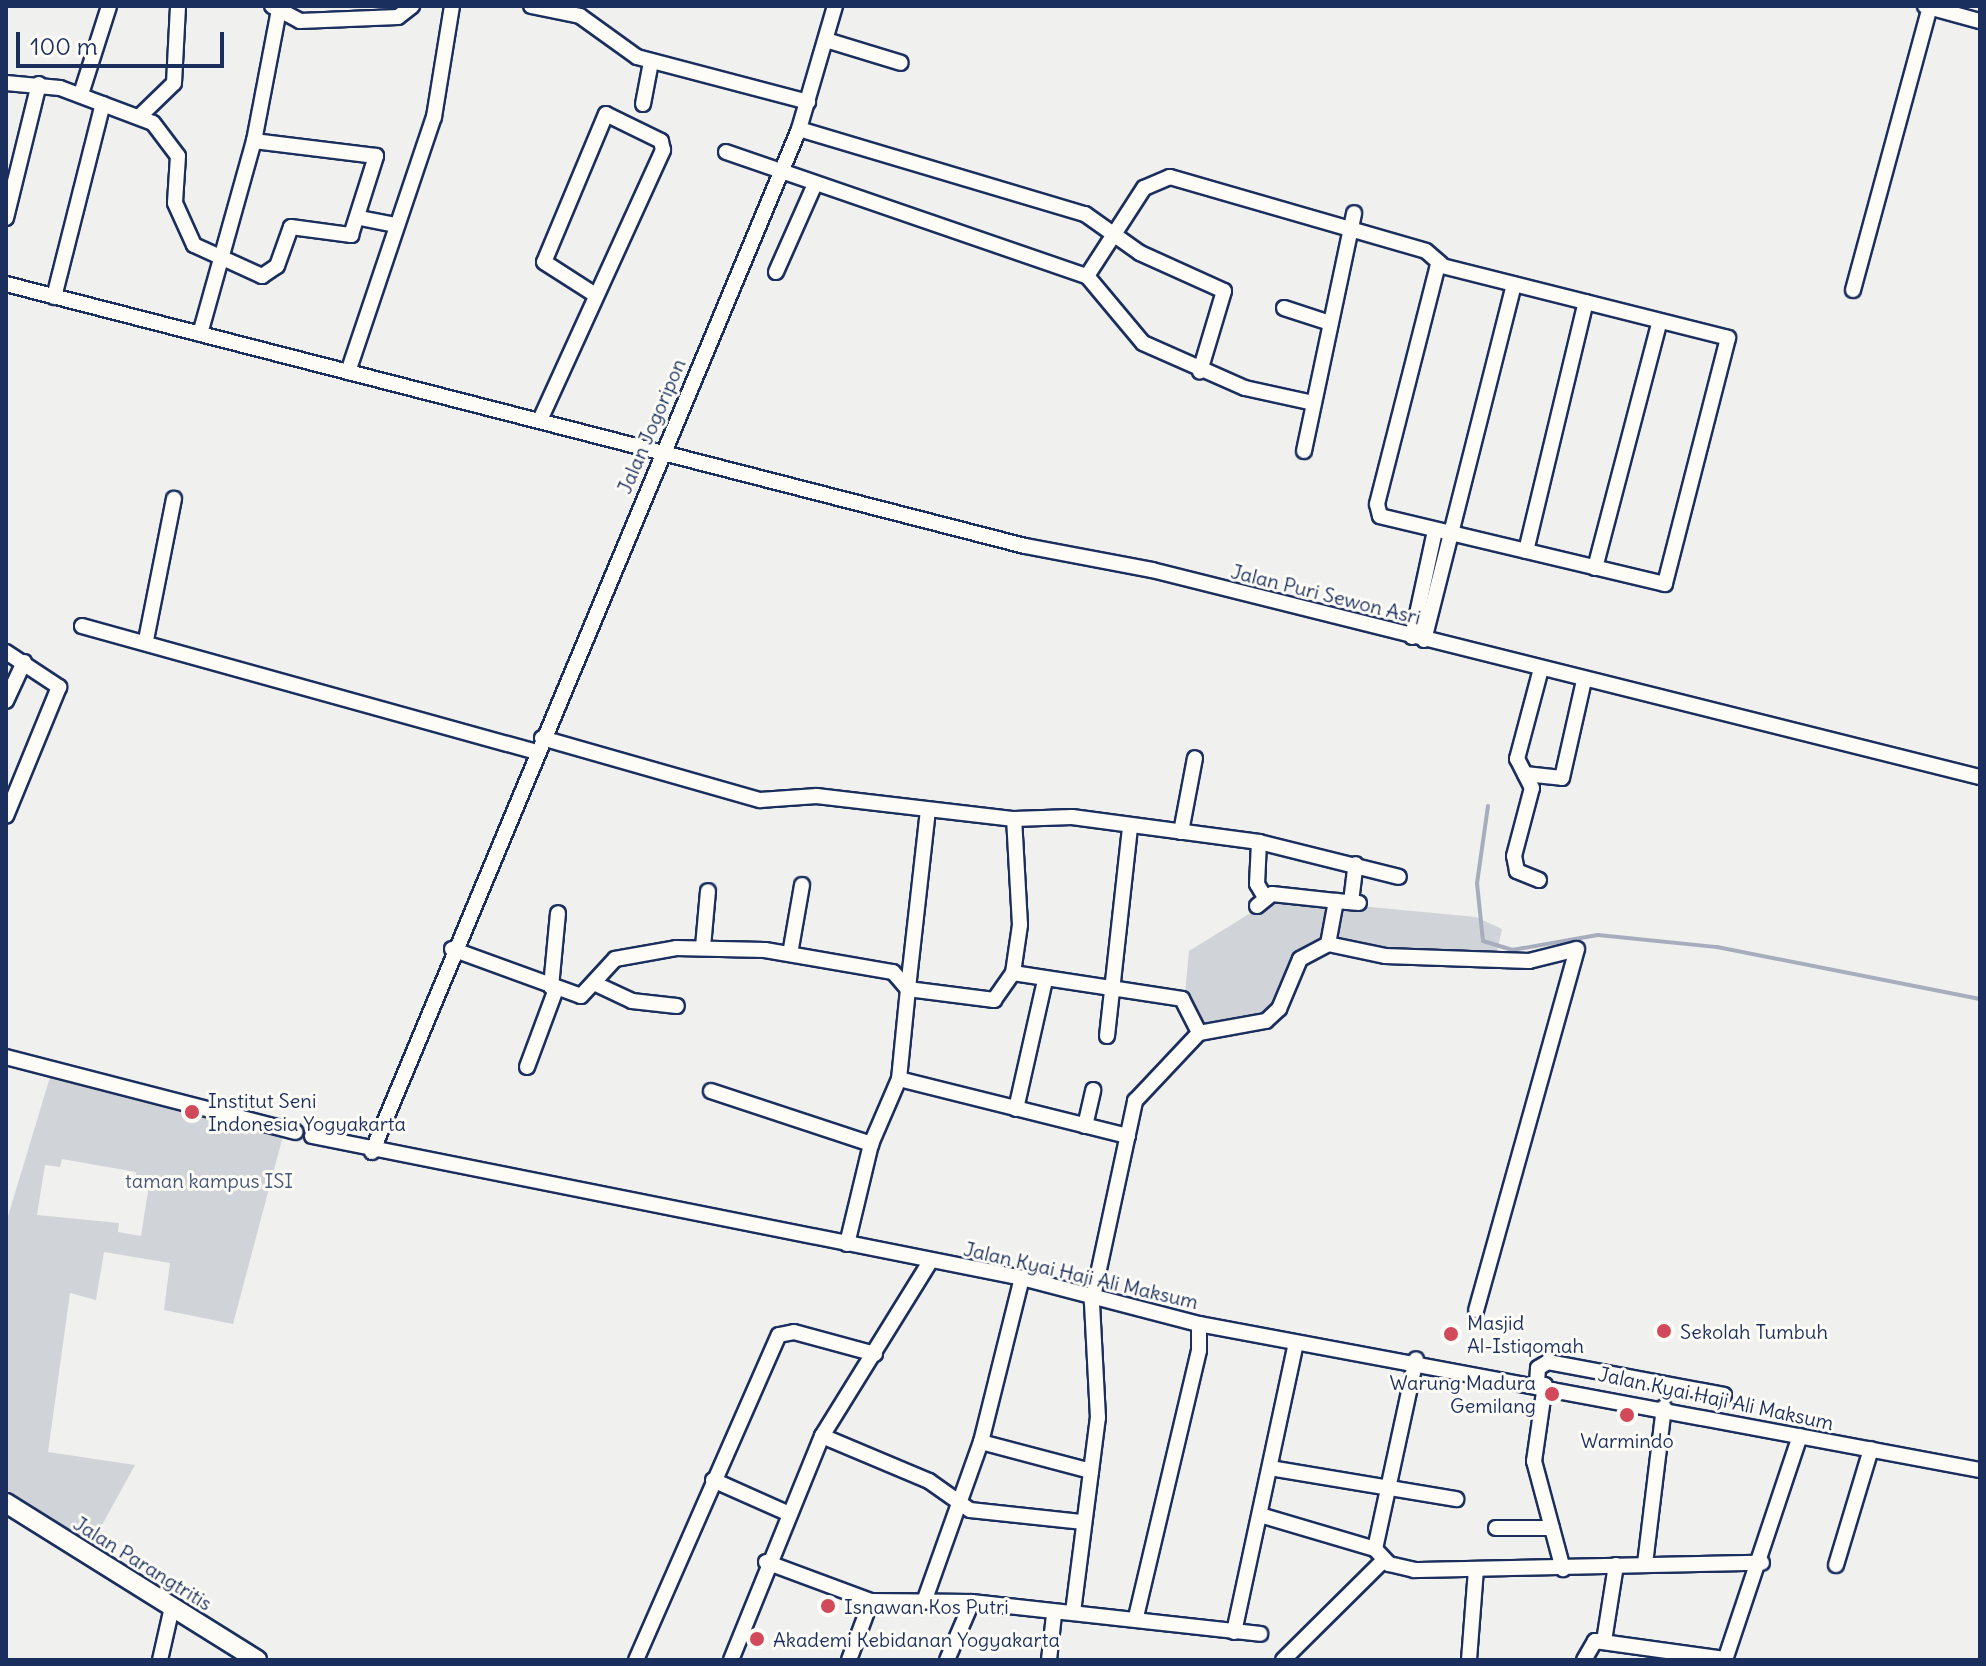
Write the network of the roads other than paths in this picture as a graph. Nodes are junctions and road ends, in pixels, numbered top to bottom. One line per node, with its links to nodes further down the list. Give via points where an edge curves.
1 (109, 6): 16 (street)
2 (178, 6): 20 (street, via 174,83)
3 (412, 6): 8 (street, via 398,17 300,21)
4 (452, 6): 29 (street, via 440,93)
5 (531, 6): 9 (street)
6 (835, 6): 11 (street, Jalan Jogoripon)
7 (1927, 7): 10 (street); 38 (street)
8 (275, 10): 22 (street)
9 (581, 11): 12 (street, via 611,44)
10 (1980, 21)
11 (826, 40): 13 (street); 17 (street, Jalan Jogoripon)
12 (651, 62): 17 (street); 19 (street)
13 (901, 63)
14 (6, 83): 15 (street)
15 (39, 84): 16 (street); 27 (street)
16 (81, 94): 18 (street)
17 (808, 102): 21 (street, Jalan Jogoripon)
18 (103, 104): 20 (street); 40 (street)
19 (643, 104)
20 (140, 116): 32 (street, via 178,156 178,218 194,245)
21 (799, 129): 24 (street, Jalan Jogoripon); 30 (street, via 1085,214)
22 (254, 141): 28 (street, via 373,153); 32 (street)
23 (726, 152): 24 (street)
24 (781, 172): 25 (street); 51 (street, Jalan Jogoripon)
25 (815, 184): 34 (street); 35 (street)
26 (1354, 213): 31 (street)
27 (6, 218)
28 (360, 218): 29 (street); 32 (street, via 347,237 291,227 267,276)
29 (396, 225): 47 (street)
30 (1111, 232): 31 (street, via 1144,188 1170,177); 35 (street); 46 (street, via 1224,291)
31 (1348, 234): 33 (street, via 1426,251); 44 (street)
32 (215, 260): 45 (street)
33 (1441, 264): 37 (street); 53 (street, via 1434,269 1377,504 1385,520)
34 (776, 272)
35 (1087, 276): 46 (street, via 1130,334)
36 (6, 284): 40 (street, Jalan Puri Sewon Asri)
37 (1514, 284): 41 (street); 54 (street)
38 (1853, 290)
39 (594, 294): 39 (street, via 664,145 606,114 544,262); 49 (street)
40 (54, 297): 45 (street, Jalan Puri Sewon Asri)
41 (1586, 302): 43 (street); 55 (street)
42 (1284, 308): 44 (street)
43 (1660, 321): 57 (street); 57 (street, via 1730,341 1664,585)
44 (1330, 323): 48 (street)
45 (200, 334): 47 (street, Jalan Puri Sewon Asri)
46 (1200, 371): 48 (street)
47 (348, 372): 49 (street, Jalan Puri Sewon Asri)
48 (1313, 403): 50 (street)
49 (540, 420): 51 (street, Jalan Puri Sewon Asri)
50 (1304, 451)
51 (661, 453): 59 (street, Jalan Puri Sewon Asri); 66 (street, Jalan Jogoripon)
52 (174, 499): 60 (street)
53 (1435, 531): 54 (street); 56 (street)
54 (1451, 534): 55 (street); 56 (street)
55 (1526, 551): 57 (street)
56 (1435, 566): 59 (street)
57 (1595, 568)
58 (82, 626): 60 (street)
59 (1418, 639): 63 (street, Jalan Puri Sewon Asri)
60 (146, 640): 67 (street)
61 (6, 652): 62 (street)
62 (24, 662): 65 (street); 72 (street, via 59,687)
63 (1541, 669): 64 (street, Jalan Puri Sewon Asri); 69 (street, via 1517,759)
64 (1584, 680): 69 (street, via 1562,778); 70 (street, Jalan Puri Sewon Asri)
65 (6, 701)
66 (542, 738): 67 (street, Jalan Jogoripon); 71 (street, via 760,800 806,795)
67 (535, 752): 86 (street, Jalan Jogoripon)
68 (1195, 758): 75 (street)
69 (1525, 774): 79 (street, via 1532,788 1514,865)
70 (1980, 777)
71 (928, 810): 73 (street); 92 (street)
72 (6, 816)
73 (1014, 819): 74 (street); 88 (street, via 1020,925)
74 (1130, 826): 75 (street); 93 (street)
75 (1181, 832): 76 (street)
76 (1259, 842): 77 (street); 82 (street, via 1262,898)
77 (1356, 864): 78 (street); 82 (street, via 1355,902)
78 (1399, 877)
79 (1539, 880)
80 (802, 885): 87 (street)
81 (708, 891): 85 (street)
82 (1336, 901): 84 (street)
83 (558, 913): 91 (street)
84 (1328, 944): 95 (street, via 1300,959 1279,1009 1266,1021); 113 (street, via 1385,956 1529,961 1577,949)
85 (703, 947): 87 (street); 90 (street, via 623,955)
86 (452, 949): 91 (street); 108 (street)
87 (790, 954): 92 (street, via 893,972)
88 (1013, 973): 89 (street); 92 (street, via 994,1000)
89 (1045, 980): 93 (street); 102 (street)
90 (598, 985): 91 (street, via 585,996); 94 (street, via 632,1001)
91 (554, 988): 98 (street)
92 (908, 989): 99 (street)
93 (1115, 992): 95 (street, via 1182,999); 96 (street)
94 (677, 1006)
95 (1199, 1033): 106 (street, via 1135,1101)
96 (1107, 1036)
97 (6, 1057): 104 (street)
98 (527, 1067)
99 (899, 1079): 102 (street); 107 (street)
100 (1093, 1090): 103 (street)
101 (711, 1091): 107 (street)
102 (1016, 1109): 103 (street)
103 (1085, 1126): 106 (street)
104 (295, 1132)
105 (312, 1136): 108 (street, Jalan Kyai Haji Ali Maksum)
106 (1128, 1136): 112 (street)
107 (871, 1144): 109 (street)
108 (372, 1152): 109 (street, Jalan Kyai Haji Ali Maksum)
109 (847, 1244): 110 (street, Jalan Kyai Haji Ali Maksum)
110 (930, 1262): 111 (street, Jalan Kyai Haji Ali Maksum); 116 (street)
111 (1022, 1278): 112 (street, Jalan Kyai Haji Ali Maksum); 125 (street)
112 (1092, 1302): 114 (street, Jalan Kyai Haji Ali Maksum); 129 (street, via 1099,1398)
113 (1476, 1310)
114 (1199, 1324): 115 (street, Jalan Kyai Haji Ali Maksum); 154 (street, via 1199,1350)
115 (1296, 1343): 117 (street, Jalan Kyai Haji Ali Maksum); 127 (street)
116 (875, 1354): 123 (street); 130 (street, via 783,1332)
117 (1416, 1359): 119 (street, Jalan Kyai Haji Ali Maksum); 131 (street)
118 (1613, 1373): 119 (street, via 1544,1363); 120 (street); 121 (street)
119 (1541, 1384): 120 (street, Jalan Kyai Haji Ali Maksum); 139 (street, via 1534,1461)
120 (1611, 1395): 122 (street, Jalan Kyai Haji Ali Maksum)
121 (1724, 1395)
122 (1664, 1407): 124 (street, Jalan Kyai Haji Ali Maksum); 143 (street)
123 (822, 1436): 134 (street, via 929,1481); 135 (street)
124 (1800, 1436): 126 (street, Jalan Kyai Haji Ali Maksum); 142 (street)
125 (981, 1442): 129 (street); 134 (street)
126 (1871, 1449): 128 (street, Jalan Kyai Haji Ali Maksum); 145 (street)
127 (1270, 1468): 131 (street); 136 (street)
128 (1980, 1470)
129 (1091, 1471): 137 (street)
130 (713, 1480): 135 (street); 160 (street)
131 (1386, 1486): 132 (street); 140 (street)
132 (1456, 1499)
133 (6, 1503): 151 (main road, Jalan Parangtritis)
134 (958, 1505): 137 (street); 148 (street)
135 (785, 1512): 141 (street)
136 (1260, 1515): 140 (street); 155 (street)
137 (1083, 1522): 152 (street)
138 (1496, 1528): 139 (street)
139 (1552, 1528): 147 (street)
140 (1379, 1555): 146 (street, via 1414,1570); 165 (street)
141 (766, 1562): 149 (street); 161 (street)
142 (1762, 1563): 143 (street); 168 (street)
143 (1645, 1564): 144 (street)
144 (1616, 1565): 147 (street); 157 (street)
145 (1836, 1565)
146 (1476, 1569): 147 (street); 166 (street)
147 (1563, 1569)
148 (925, 1599): 149 (street); 150 (street)
149 (871, 1601): 162 (street)
150 (972, 1602): 153 (street); 163 (street)
151 (172, 1607): 158 (street); 159 (main road, Jalan Parangtritis)
152 (1073, 1612): 153 (street); 154 (street)
153 (1054, 1615): 164 (street)
154 (1136, 1617): 155 (street)
155 (1234, 1632): 156 (street)
156 (1260, 1634)
157 (1604, 1641): 167 (street, via 1588,1644); 168 (street)
158 (160, 1660)
159 (257, 1660)
160 (636, 1660)
161 (731, 1660)
162 (849, 1660)
163 (947, 1660)
164 (1049, 1660)
165 (1283, 1660)
166 (1469, 1660)
167 (1584, 1660)
168 (1725, 1660)

